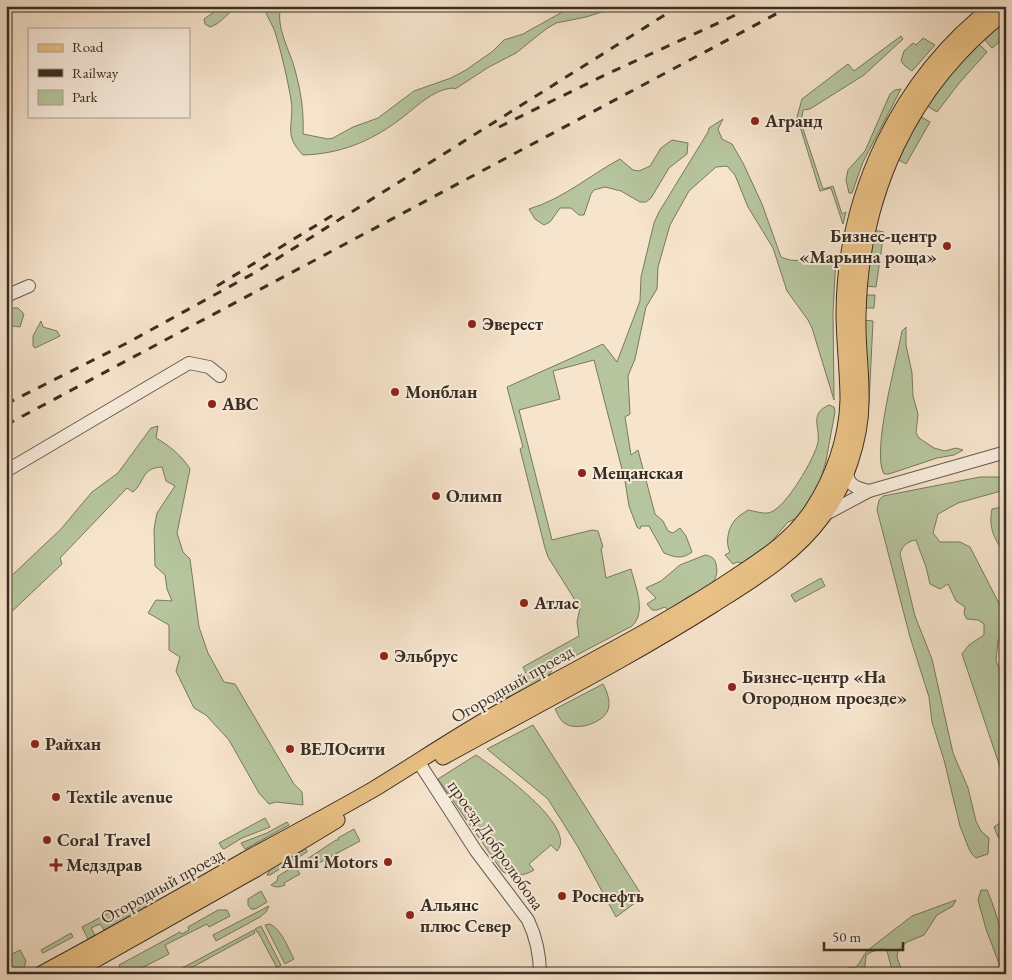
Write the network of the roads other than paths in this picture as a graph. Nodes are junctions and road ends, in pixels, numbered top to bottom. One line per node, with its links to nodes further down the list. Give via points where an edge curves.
1 (994, 6): 5 (main road, via 941,55 918,84 873,166 854,223 848,259)
2 (1006, 11): 5 (main road, via 944,70 896,147 868,224)
3 (29, 286): 4 (street)
4 (6, 296)
5 (851, 314): 9 (main road, Огородный проезд)
6 (220, 376): 8 (street, via 209,367 189,363)
7 (1006, 452): 10 (street)
8 (6, 471)
9 (841, 473): 10 (street, via 849,489); 11 (main road, Огородный проезд); 12 (main road, Огородный проезд, via 830,479 813,509)
10 (866, 492): 11 (street)
11 (824, 515): 12 (street); 13 (main road, Огородный проезд, via 779,560 666,634)
12 (791, 536): 13 (main road, Огородный проезд, via 772,553 702,600 503,709)
13 (420, 765): 14 (main road, Огородный проезд); 15 (main road, Огородный проезд, via 288,850); 16 (street, проезд Добролюбова, via 476,850 528,920 538,948)
14 (41, 974)
15 (70, 974)
16 (540, 974)

